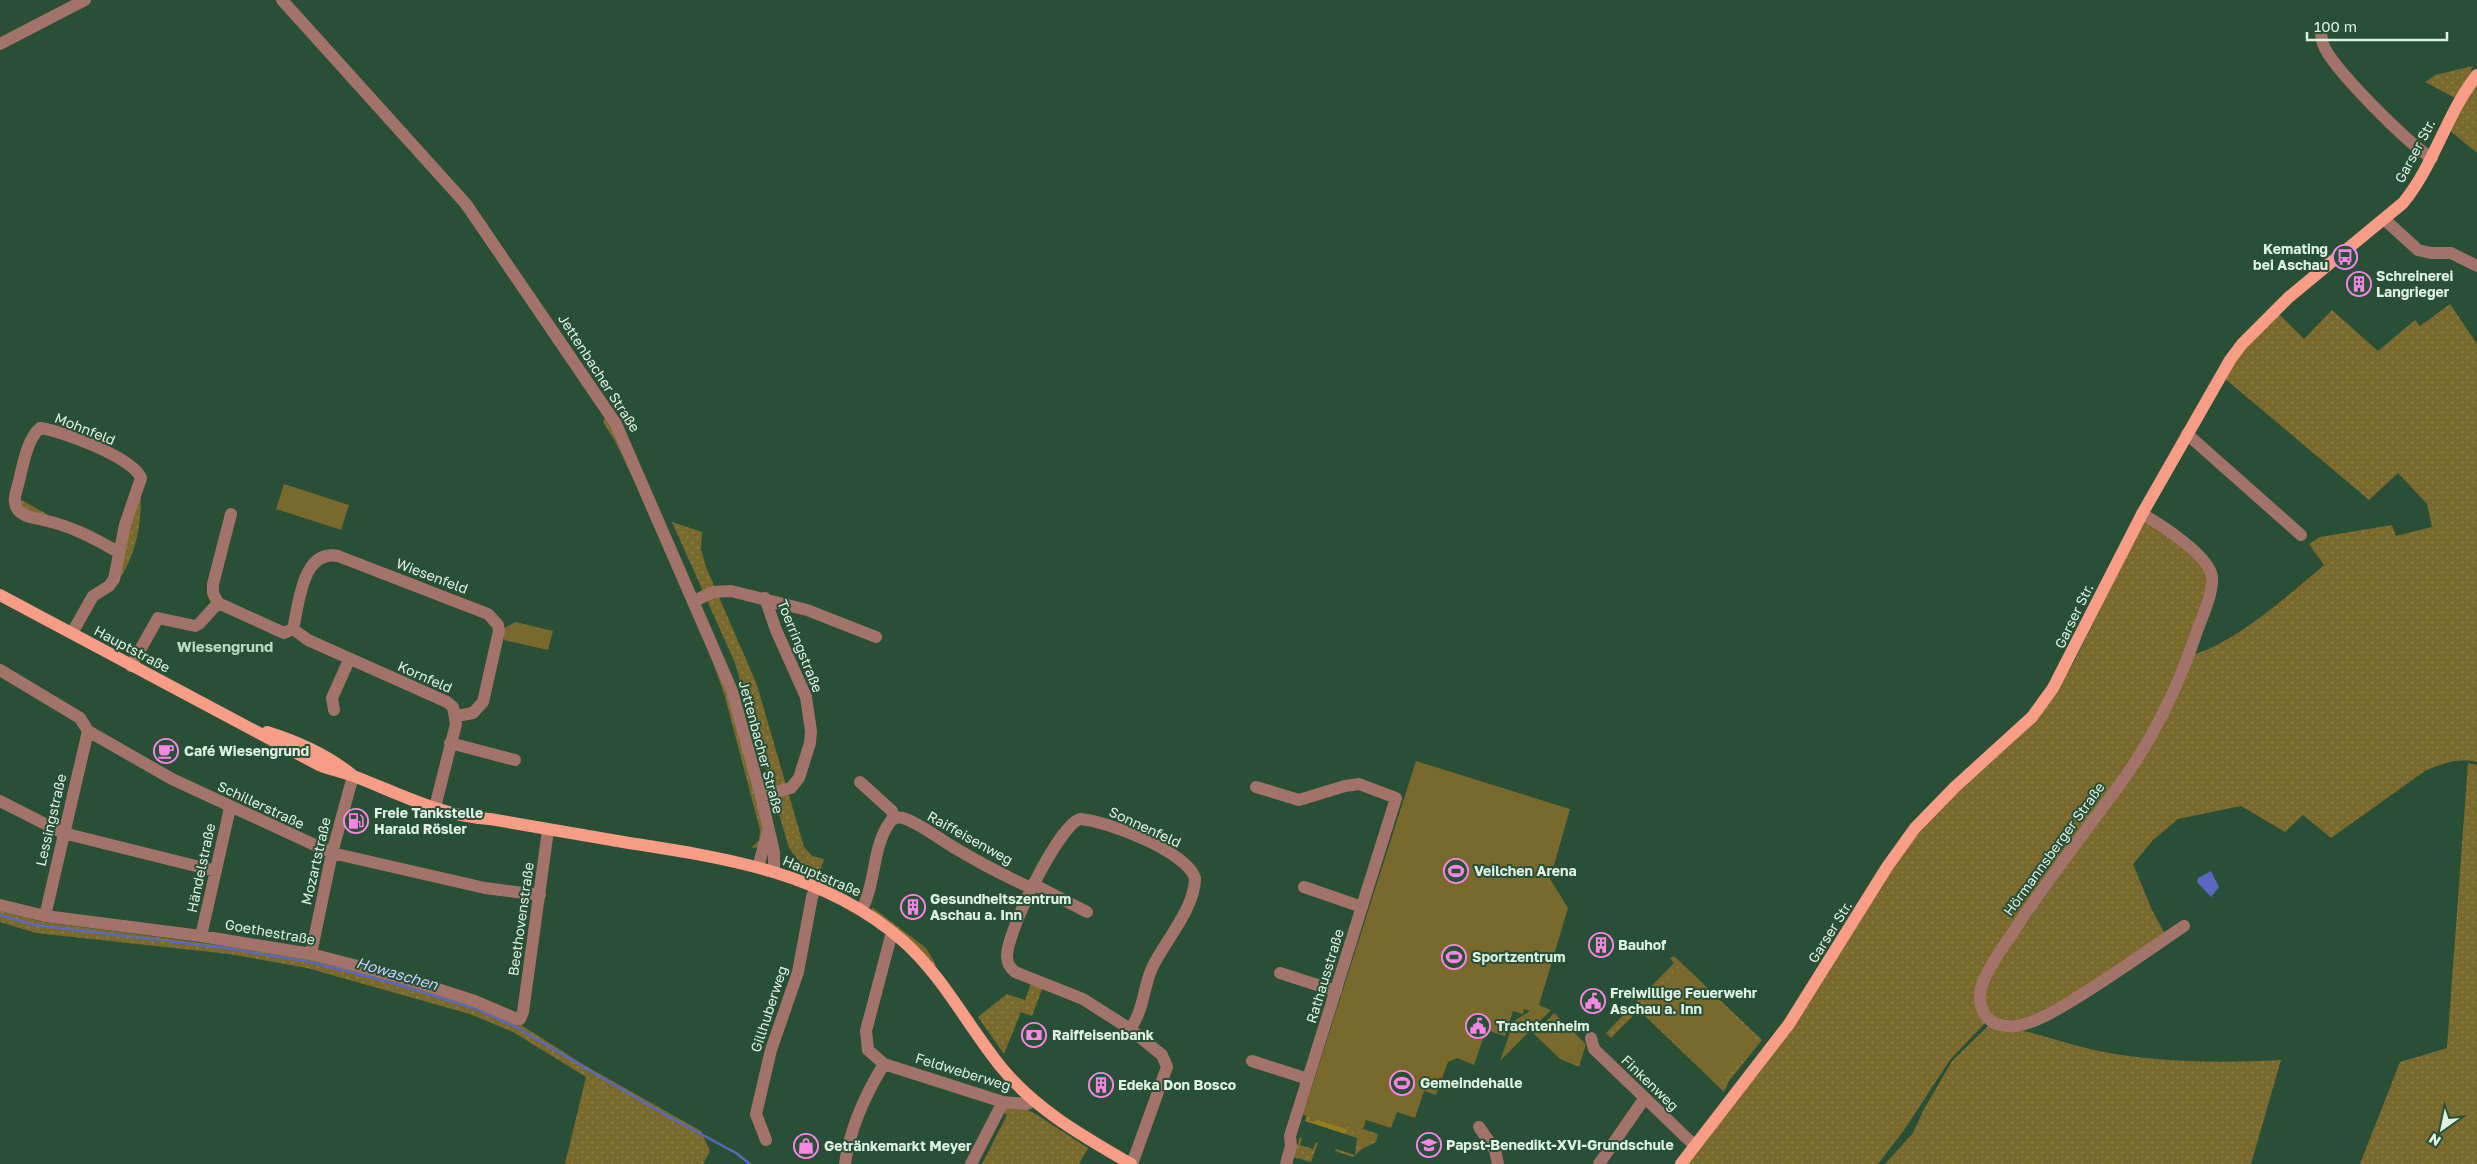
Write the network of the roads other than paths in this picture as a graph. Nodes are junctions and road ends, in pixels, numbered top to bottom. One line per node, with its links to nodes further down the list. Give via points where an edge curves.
1 (85, 0): 4 (street)
2 (282, 0): 16 (street, Jettenbacher Straße, via 466,204 538,307 626,441)
3 (2321, 32): 6 (street, via 2323,44 2346,77)
4 (0, 44)
5 (2477, 75): 6 (main road, Garser Str., via 2458,101)
6 (2432, 158): 7 (main road, Garser Str., via 2410,194)
7 (2384, 219): 8 (street, via 2418,250 2431,254 2451,253); 9 (main road, Garser Str., via 2319,270 2242,344 2214,384)
8 (2477, 266)
9 (2187, 434): 11 (main road, Garser Str.); 12 (street)
10 (231, 514): 17 (street, via 213,584)
11 (2142, 514): 53 (street, Hörmannsberger Straße, via 2182,541 2208,566 2212,587 2189,654 2160,718 2114,793 2042,888 2000,951 1981,990 1980,1003 1984,1013 1990,1020 2008,1026 2036,1020 2100,983); 70 (main road, Garser Str., via 2053,688 2025,724 1915,828 1789,1024)
12 (2302, 535)
13 (118, 552): 13 (street, Mohnfeld, via 140,483 138,471 95,447 40,428 31,442 14,499 17,510 87,534); 19 (street, Mohnfeld, via 112,583 93,596)
14 (0, 595): 19 (main road, Hauptstraße)
15 (765, 598): 16 (street, Toerringstraße, via 721,590); 20 (street, Toerringstraße, via 807,610); 32 (street, Toerringstraße, via 806,697 811,731 800,778 791,788)
16 (694, 601): 32 (street, Jettenbacher Straße, via 732,691)
17 (218, 603): 18 (street, Kornfeld, via 284,633); 22 (street, via 195,626 158,618)
18 (293, 629): 21 (street, Kornfeld); 25 (street, Wiesenfeld, via 312,564 331,555 363,560 488,614 498,625 498,641 484,702 473,713)
19 (72, 633): 22 (main road, Hauptstraße)
20 (876, 638)
21 (349, 660): 24 (street, via 332,698); 25 (street, Kornfeld, via 448,702)
22 (131, 666): 29 (main road, Hauptstraße, via 319,765)
23 (0, 670): 26 (street, Schillerstraße, via 80,718)
24 (334, 710)
25 (456, 716): 27 (street)
26 (88, 731): 35 (street, Schillerstraße); 39 (street, Lessingstraße)
27 (450, 743): 28 (street); 34 (street)
28 (515, 760)
29 (353, 776): 34 (main road, Hauptstraße); 40 (street, Mozartstraße)
30 (860, 782): 36 (street, via 886,805)
31 (1256, 787): 49 (street, Rathausstraße, via 1299,800 1359,784 1396,798)
32 (761, 796): 38 (street, Jettenbacher Straße)
33 (0, 801): 39 (street)
34 (435, 807): 37 (main road, Hauptstraße, via 457,807 490,819)
35 (230, 808): 40 (street, Schillerstraße); 42 (street, Händelstraße)
36 (894, 818): 45 (street, Raiffeisenweg, via 910,822 985,865); 50 (street, via 882,840)
37 (548, 830): 41 (main road, Hauptstraße); 47 (street, Beethovenstraße)
38 (768, 832): 41 (street, Jettenbacher Straße); 43 (street, Jettenbacher Straße, via 774,852)
39 (63, 833): 42 (street); 52 (street, Lessingstraße)
40 (332, 853): 47 (street, Schillerstraße, via 485,888); 56 (street, Mozartstraße)
41 (758, 867): 43 (main road, Hauptstraße)
42 (216, 871): 55 (street, Händelstraße)
43 (774, 871): 44 (main road, Hauptstraße)
44 (816, 886): 50 (main road, Hauptstraße); 69 (street, Gillhuberweg, via 798,972 771,1050 756,1114)
45 (1032, 886): 51 (street); 60 (street, Sonnenfeld, via 1007,950 1010,968 1022,976 1083,999); 60 (street, Sonnenfeld, via 1064,832 1073,821 1080,819 1095,820 1140,839 1192,869 1194,891 1152,968 1138,1018)
46 (1304, 887): 49 (street)
47 (540, 895): 59 (street, Beethovenstraße)
48 (0, 905): 52 (street, Goethestraße)
49 (1362, 906): 58 (street, Rathausstraße)
50 (862, 910): 54 (main road, Hauptstraße)
51 (1087, 912)
52 (44, 916): 55 (street, Goethestraße)
53 (2184, 926)
54 (892, 932): 63 (street, via 866,1031 868,1050); 66 (main road, Hauptstraße, via 929,967 1001,1067)
55 (201, 936): 56 (street, Goethestraße)
56 (311, 954): 59 (street, Goethestraße, via 400,977 517,1019)
57 (1280, 973): 58 (street)
58 (1336, 991): 64 (street, Rathausstraße)
59 (523, 1012)
60 (1130, 1029): 73 (street, Sonnenfeld, via 1162,1055 1167,1067)
61 (1591, 1038): 65 (street, Finkenweg, via 1594,1049)
62 (1252, 1061): 64 (street)
63 (884, 1064): 67 (street, Feldweberweg); 71 (street, via 871,1084 849,1136)
64 (1308, 1079): 74 (street, Rathausstraße, via 1290,1136 1292,1146)
65 (1644, 1099): 70 (street, Finkenweg); 76 (street)
66 (1033, 1101): 67 (street, Feldweberweg, via 1027,1104); 73 (main road, Hauptstraße, via 1069,1128)
67 (1003, 1102): 72 (street)
68 (1479, 1127): 75 (street, via 1494,1150)
69 (766, 1140)
70 (1695, 1146): 77 (main road, Garser Str.)
71 (845, 1164)
72 (971, 1164)
73 (1132, 1164)
74 (1286, 1164)
75 (1498, 1164)
76 (1599, 1164)
77 (1681, 1164)

